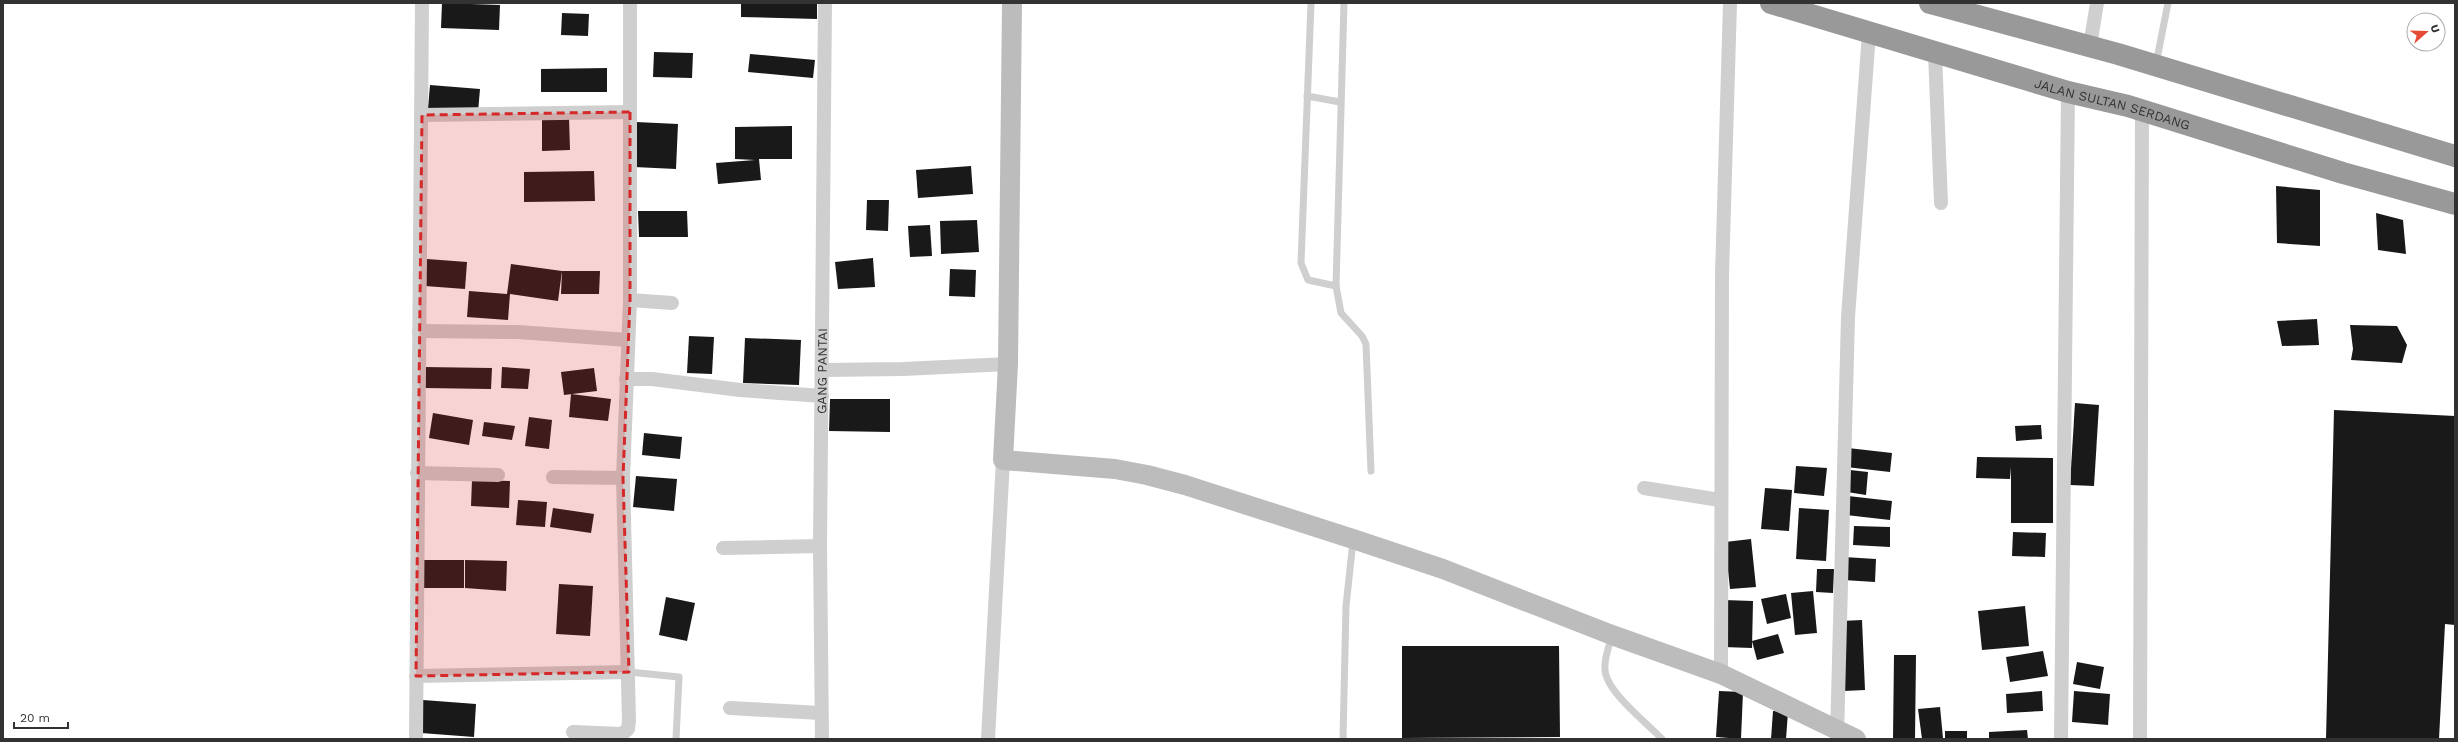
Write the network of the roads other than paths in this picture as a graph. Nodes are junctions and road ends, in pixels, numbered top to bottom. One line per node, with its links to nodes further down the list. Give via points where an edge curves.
1 (422, 3): 21 (street)
2 (630, 3): 20 (street)
3 (825, 3): 31 (street, GANG PANTAI)
4 (1012, 3): 30 (street, via 1009,68)
5 (1311, 3): 17 (lane)
6 (1344, 3): 18 (lane)
7 (1730, 3): 41 (street, via 1722,275)
8 (1771, 3): 12 (highway, JALAN SULTAN SERDANG)
9 (1930, 3): 13 (highway)
10 (2097, 3): 13 (street)
11 (2168, 3): 15 (lane)
12 (1869, 33): 14 (highway, JALAN SULTAN SERDANG); 52 (street, via 1848,317)
13 (2090, 46): 15 (highway)
14 (1935, 52): 16 (highway, JALAN SULTAN SERDANG); 23 (street)
15 (2155, 65): 22 (highway)
16 (2068, 92): 19 (highway, JALAN SULTAN SERDANG); 60 (street)
17 (1307, 96): 18 (lane); 25 (lane, via 1301,263 1308,280)
18 (1340, 102): 25 (lane)
19 (2142, 111): 24 (highway, JALAN SULTAN SERDANG, via 2343,173); 61 (street)
20 (630, 112): 21 (street); 26 (street)
21 (422, 116): 28 (street)
22 (2455, 156)
23 (1941, 203)
24 (2455, 204)
25 (1336, 286): 35 (lane, via 1341,313 1366,344)
26 (630, 300): 27 (street); 29 (street)
27 (672, 303)
28 (419, 331): 29 (street, via 518,332); 36 (street)
29 (628, 340): 32 (street)
30 (1008, 364): 31 (street); 34 (street)
31 (823, 370): 33 (street, GANG PANTAI)
32 (626, 379): 33 (street, via 652,379 740,390); 39 (street)
33 (822, 396): 43 (street, GANG PANTAI)
34 (1003, 460): 42 (street, via 1115,469 1147,475 1185,484); 56 (street)
35 (1371, 471)
36 (417, 473): 37 (street); 48 (street)
37 (498, 475)
38 (553, 477): 39 (street)
39 (623, 478): 46 (street)
40 (1644, 488): 41 (street)
41 (1720, 500): 47 (street)
42 (1353, 539): 45 (street, via 1443,569); 57 (lane, via 1346,606)
43 (820, 546): 44 (street); 50 (street, GANG PANTAI)
44 (723, 548)
45 (1612, 635): 47 (street); 58 (lane, via 1605,664 1607,678 1613,689)
46 (629, 672): 48 (street); 51 (street, via 629,721 626,731 622,734); 54 (lane, via 679,677)
47 (1721, 674): 52 (street)
48 (416, 676): 53 (street)
49 (730, 708): 50 (street)
50 (821, 713): 55 (street, GANG PANTAI)
51 (573, 732)
52 (1837, 735): 59 (street)
53 (416, 739)
54 (676, 739)
55 (822, 739)
56 (988, 739)
57 (1343, 739)
58 (1662, 739)
59 (1856, 739)
60 (2061, 739)
61 (2140, 739)

